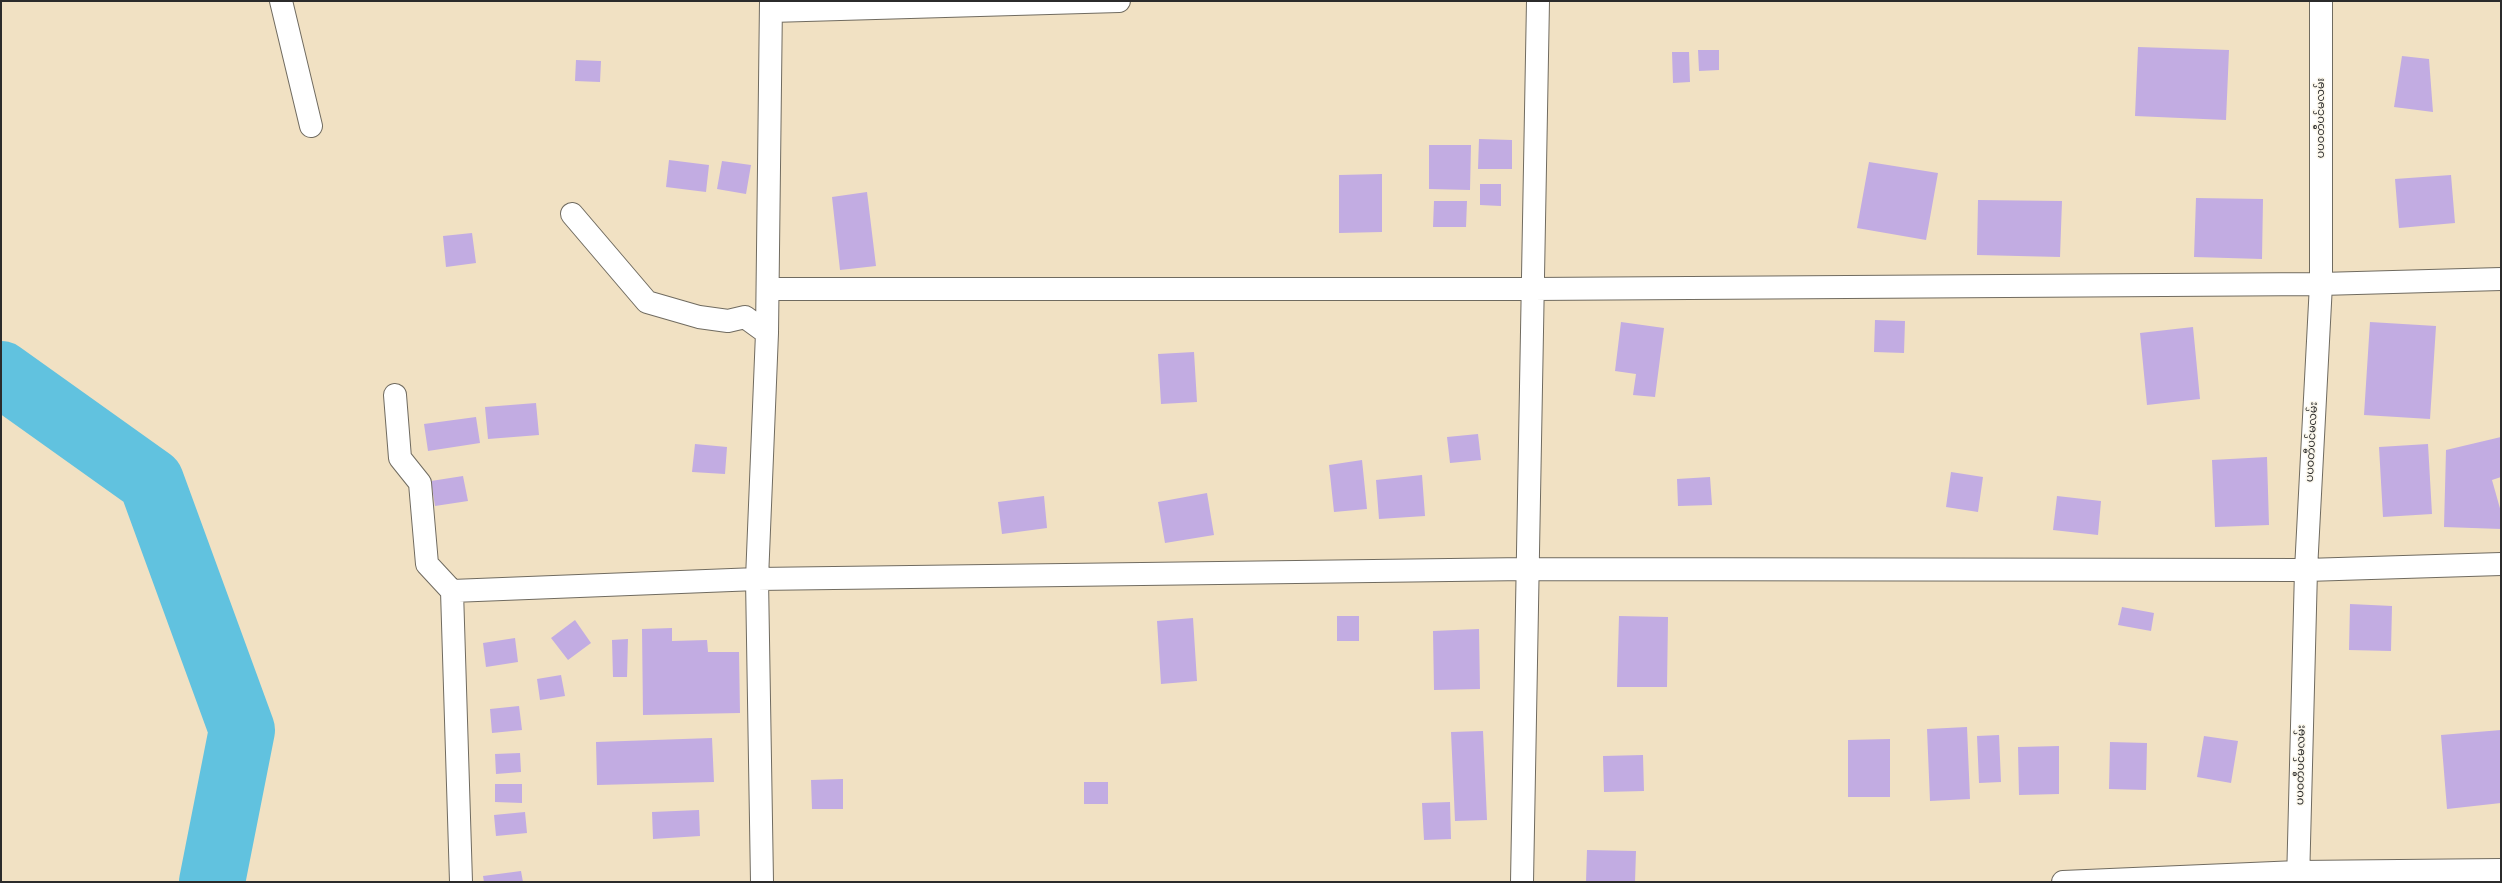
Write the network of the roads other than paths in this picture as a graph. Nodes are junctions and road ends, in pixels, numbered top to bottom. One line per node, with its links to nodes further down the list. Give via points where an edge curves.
1 (281, 1): 6 (street)
2 (1119, 1): 5 (street)
3 (1538, 1): 11 (street)
4 (2321, 1): 9 (street, ပပဝတီပင်မလမ်း)
5 (771, 6): 10 (street)
6 (311, 126)
7 (572, 214): 12 (street, via 647,302 699,317 728,322 745,317)
8 (2501, 279): 9 (street)
9 (2321, 284): 11 (street); 16 (street, ပပဝတီပင်မလမ်း)
10 (768, 289): 11 (street); 12 (street)
11 (1532, 289): 15 (street)
12 (767, 333): 17 (street)
13 (395, 395): 18 (street, via 400,458 420,483 427,564)
14 (2501, 564): 16 (street)
15 (1527, 569): 16 (street); 17 (street); 23 (street)
16 (2306, 570): 20 (street, ပပဝတီပင်မလမ်း)
17 (758, 579): 18 (street); 22 (street)
18 (452, 591): 21 (street)
19 (2501, 870): 20 (street)
20 (2298, 877): 24 (street)
21 (461, 882)
22 (762, 882)
23 (1522, 882)
24 (2063, 882)

